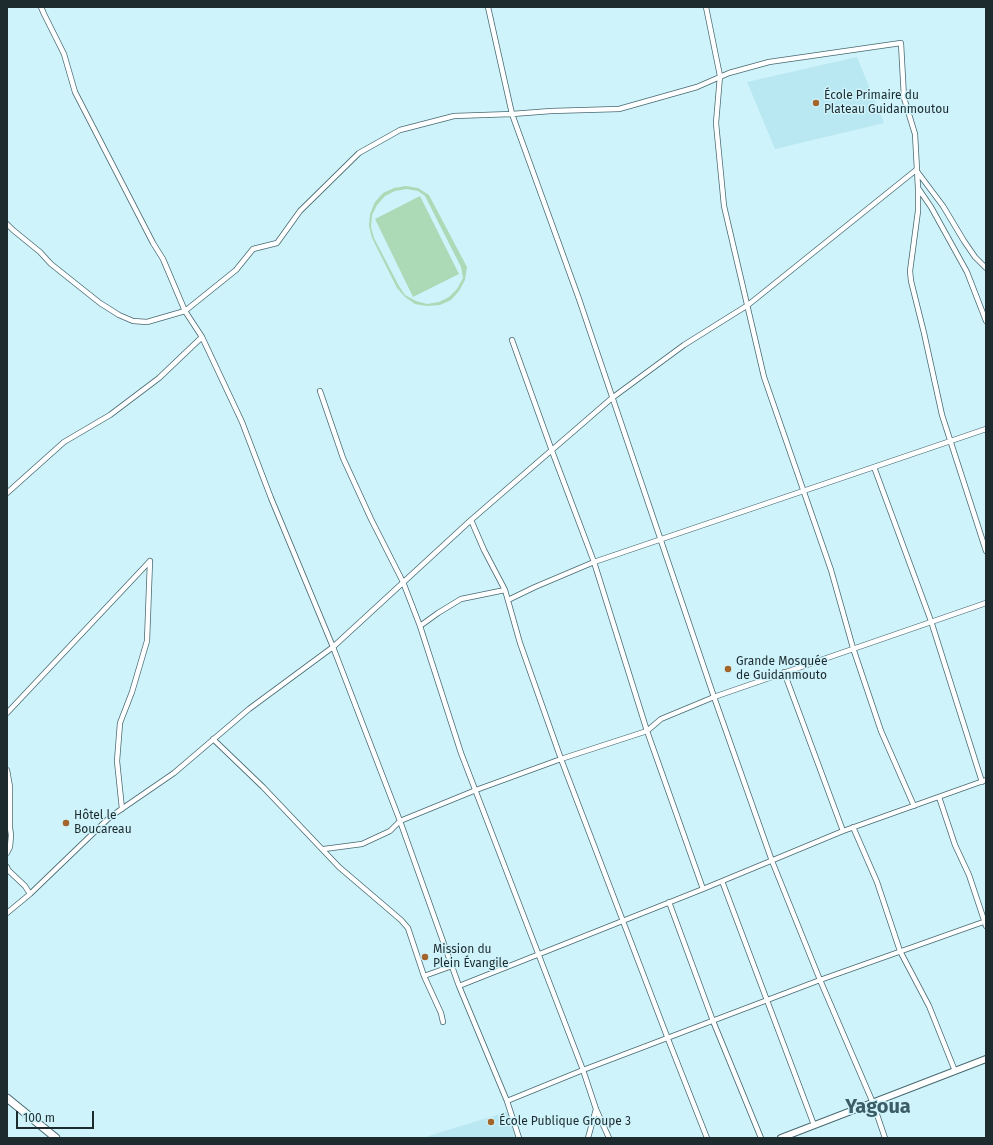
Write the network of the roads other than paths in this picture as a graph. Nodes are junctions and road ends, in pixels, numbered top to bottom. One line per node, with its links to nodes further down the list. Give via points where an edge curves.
1 (41, 7): 11 (street, via 64,54 75,92 163,259)
2 (488, 7): 5 (street)
3 (706, 7): 4 (street)
4 (720, 76): 5 (street, via 697,87 620,110); 6 (street, via 769,62 901,43 904,98 915,134); 10 (street, via 716,123 724,206)
5 (512, 114): 11 (street, via 454,116 400,130 359,153 300,211 277,243 253,249 236,270); 16 (street)
6 (916, 170): 7 (street); 9 (street, via 943,206 975,257); 10 (street)
7 (918, 188): 12 (street, via 967,272); 18 (street, via 911,281)
8 (7, 224): 11 (street, via 51,264 119,315 133,321 147,322)
9 (986, 268)
10 (748, 305): 16 (street, via 684,345); 21 (street, via 764,377)
11 (185, 311): 13 (street)
12 (986, 321)
13 (202, 337): 22 (street, via 159,378 110,415 64,442); 33 (street, via 242,422)
14 (512, 340): 19 (street)
15 (320, 391): 27 (street, via 343,458)
16 (612, 398): 19 (street); 24 (street)
17 (986, 429): 18 (street)
18 (950, 441): 20 (street); 25 (street)
19 (552, 451): 23 (street); 26 (street)
20 (874, 467): 21 (street); 31 (street)
21 (803, 491): 24 (street); 34 (street, via 831,570)
22 (7, 493)
23 (472, 520): 27 (street); 28 (street)
24 (659, 539): 26 (street); 36 (street)
25 (986, 551)
26 (594, 562): 29 (street); 38 (street)
27 (403, 582): 32 (street); 33 (street)
28 (505, 590): 29 (street); 32 (street, via 460,599)
29 (508, 600): 40 (street, via 520,643)
30 (986, 603): 31 (street)
31 (931, 621): 34 (street); 42 (street)
32 (420, 626): 43 (street, via 461,753)
33 (333, 647): 39 (street); 47 (street)
34 (853, 648): 35 (street); 45 (street, via 881,730)
35 (784, 672): 36 (street); 49 (street)
36 (714, 697): 38 (street, via 661,719); 52 (street)
37 (7, 713): 46 (street, via 150,562 147,641 120,723 117,761)
38 (647, 731): 40 (street); 55 (street)
39 (213, 739): 46 (street, via 174,773); 50 (street)
40 (561, 759): 43 (street); 59 (street)
41 (7, 770): 51 (street, via 11,835)
42 (984, 781): 44 (street)
43 (476, 790): 47 (street); 62 (street)
44 (939, 797): 45 (street); 60 (street)
45 (914, 806): 48 (street)
46 (122, 809): 56 (street, via 110,817)
47 (400, 821): 50 (street, via 390,831 362,844); 63 (street)
48 (853, 828): 49 (street); 61 (street, via 877,882)
49 (843, 831): 52 (street)
50 (324, 849): 64 (street, via 339,867 408,928)
51 (7, 853)
52 (772, 861): 54 (street); 65 (street)
53 (7, 867): 56 (street)
54 (722, 881): 55 (street); 67 (street)
55 (703, 889): 57 (street)
56 (30, 894): 58 (street)
57 (669, 902): 59 (street); 68 (street)
58 (7, 914)
59 (622, 921): 62 (street); 70 (street)
60 (986, 923): 61 (street)
61 (900, 951): 65 (street); 73 (street, via 929,1006)
62 (538, 954): 66 (street); 72 (street)
63 (452, 966): 64 (street); 66 (street)
64 (424, 976): 69 (street)
65 (820, 980): 67 (street); 76 (street)
66 (459, 986): 75 (street)
67 (767, 1001): 68 (street); 78 (street)
68 (714, 1021): 70 (street); 84 (street)
69 (443, 1022)
70 (668, 1039): 72 (street); 83 (street)
71 (986, 1059): 73 (street)
72 (583, 1070): 75 (street); 77 (street)
73 (955, 1071): 76 (street)
74 (7, 1098): 79 (main road)
75 (508, 1101): 80 (street)
76 (872, 1103): 78 (street); 86 (street)
77 (596, 1109): 81 (street); 82 (street)
78 (814, 1125): 85 (street)
79 (56, 1138)
80 (520, 1138)
81 (588, 1138)
82 (609, 1138)
83 (707, 1138)
84 (761, 1138)
85 (781, 1138)
86 (885, 1138)

